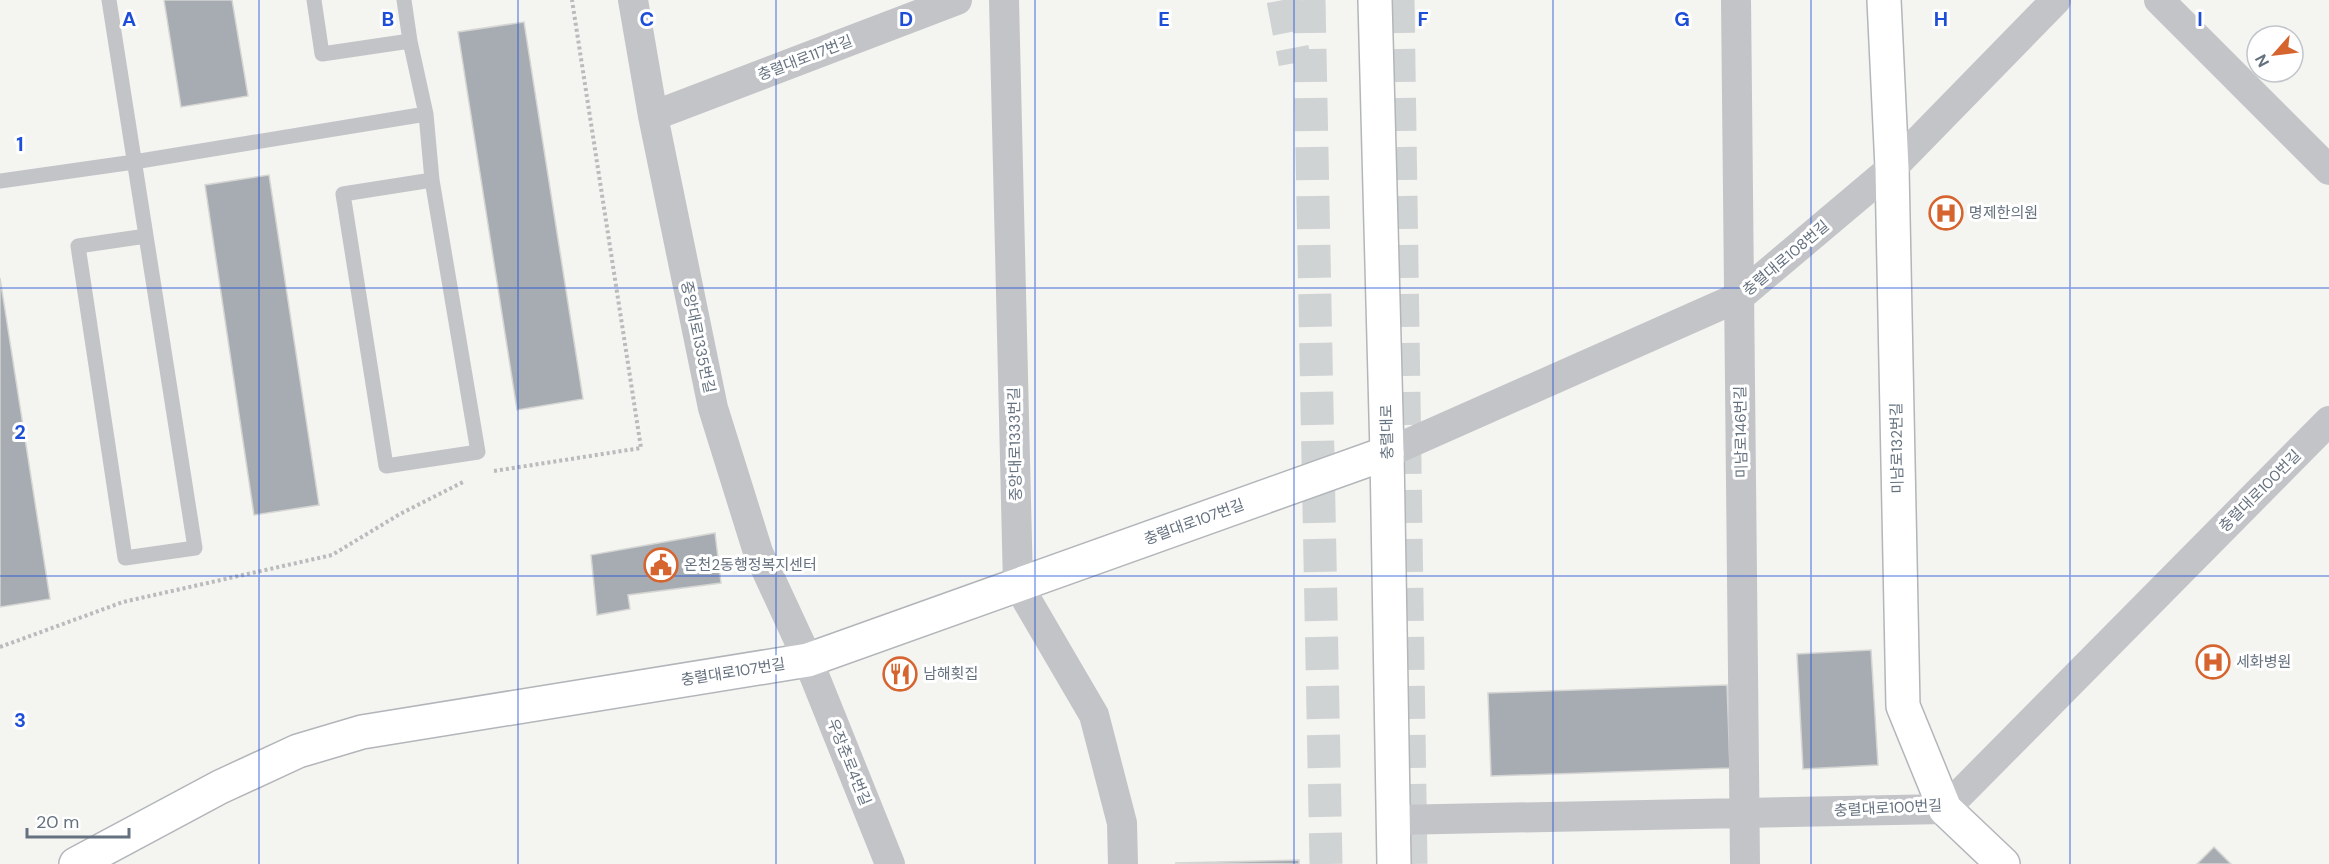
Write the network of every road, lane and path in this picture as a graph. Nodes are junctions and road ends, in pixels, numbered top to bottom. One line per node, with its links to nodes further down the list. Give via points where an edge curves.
1 (110, 0): 16 (lane)
2 (314, 0): 13 (lane, via 322,54)
3 (405, 0): 13 (lane)
4 (572, 0): 25 (path, via 641,448)
5 (633, 0): 15 (street, 중앙대로1335번길)
6 (957, 0): 15 (street, 충렬대로117번길)
7 (1004, 0): 27 (street, 중앙대로1333번길)
8 (1375, 0): 24 (street, 충렬대로)
9 (1736, 0): 22 (street, 미남로146번길)
10 (1884, 0): 17 (street, 미남로132번길)
11 (2056, 0): 17 (street, 충렬대로108번길)
12 (2159, 0): 18 (street)
13 (410, 40): 14 (lane)
14 (426, 114): 16 (lane); 19 (lane)
15 (653, 116): 29 (street, 중앙대로1335번길, via 713,408 758,552)
16 (134, 162): 20 (lane); 21 (lane)
17 (1892, 168): 22 (street, 충렬대로108번길); 30 (street, 미남로132번길, via 1903,706)
18 (2329, 170)
19 (432, 180): 19 (lane, via 478,452 386,466 343,194)
20 (0, 181)
21 (146, 236): 21 (lane, via 195,548 125,558 78,246)
22 (1739, 297): 24 (street, 충렬대로108번길); 31 (street, 미남로146번길)
23 (2329, 421): 30 (street, 충렬대로100번길)
24 (1387, 453): 27 (street, 충렬대로107번길); 32 (street, 충렬대로)
25 (489, 472)
26 (468, 479): 28 (path, via 332,555 123,602)
27 (1018, 585): 29 (street, 충렬대로107번길); 35 (street, 중앙대로1333번길, via 1094,715 1122,823)
28 (0, 647)
29 (808, 660): 33 (street, 충렬대로107번길, via 362,732 298,752 220,787); 34 (street, 우장춘로4번길)
30 (1945, 809): 31 (street, 충렬대로100번길); 38 (street, 미남로132번길)
31 (1744, 813): 32 (street, 충렬대로100번길); 37 (street, 미남로146번길)
32 (1394, 820): 36 (street, 충렬대로)
33 (76, 864)
34 (890, 864)
35 (1123, 864)
36 (1394, 864)
37 (1745, 864)
38 (2003, 864)

